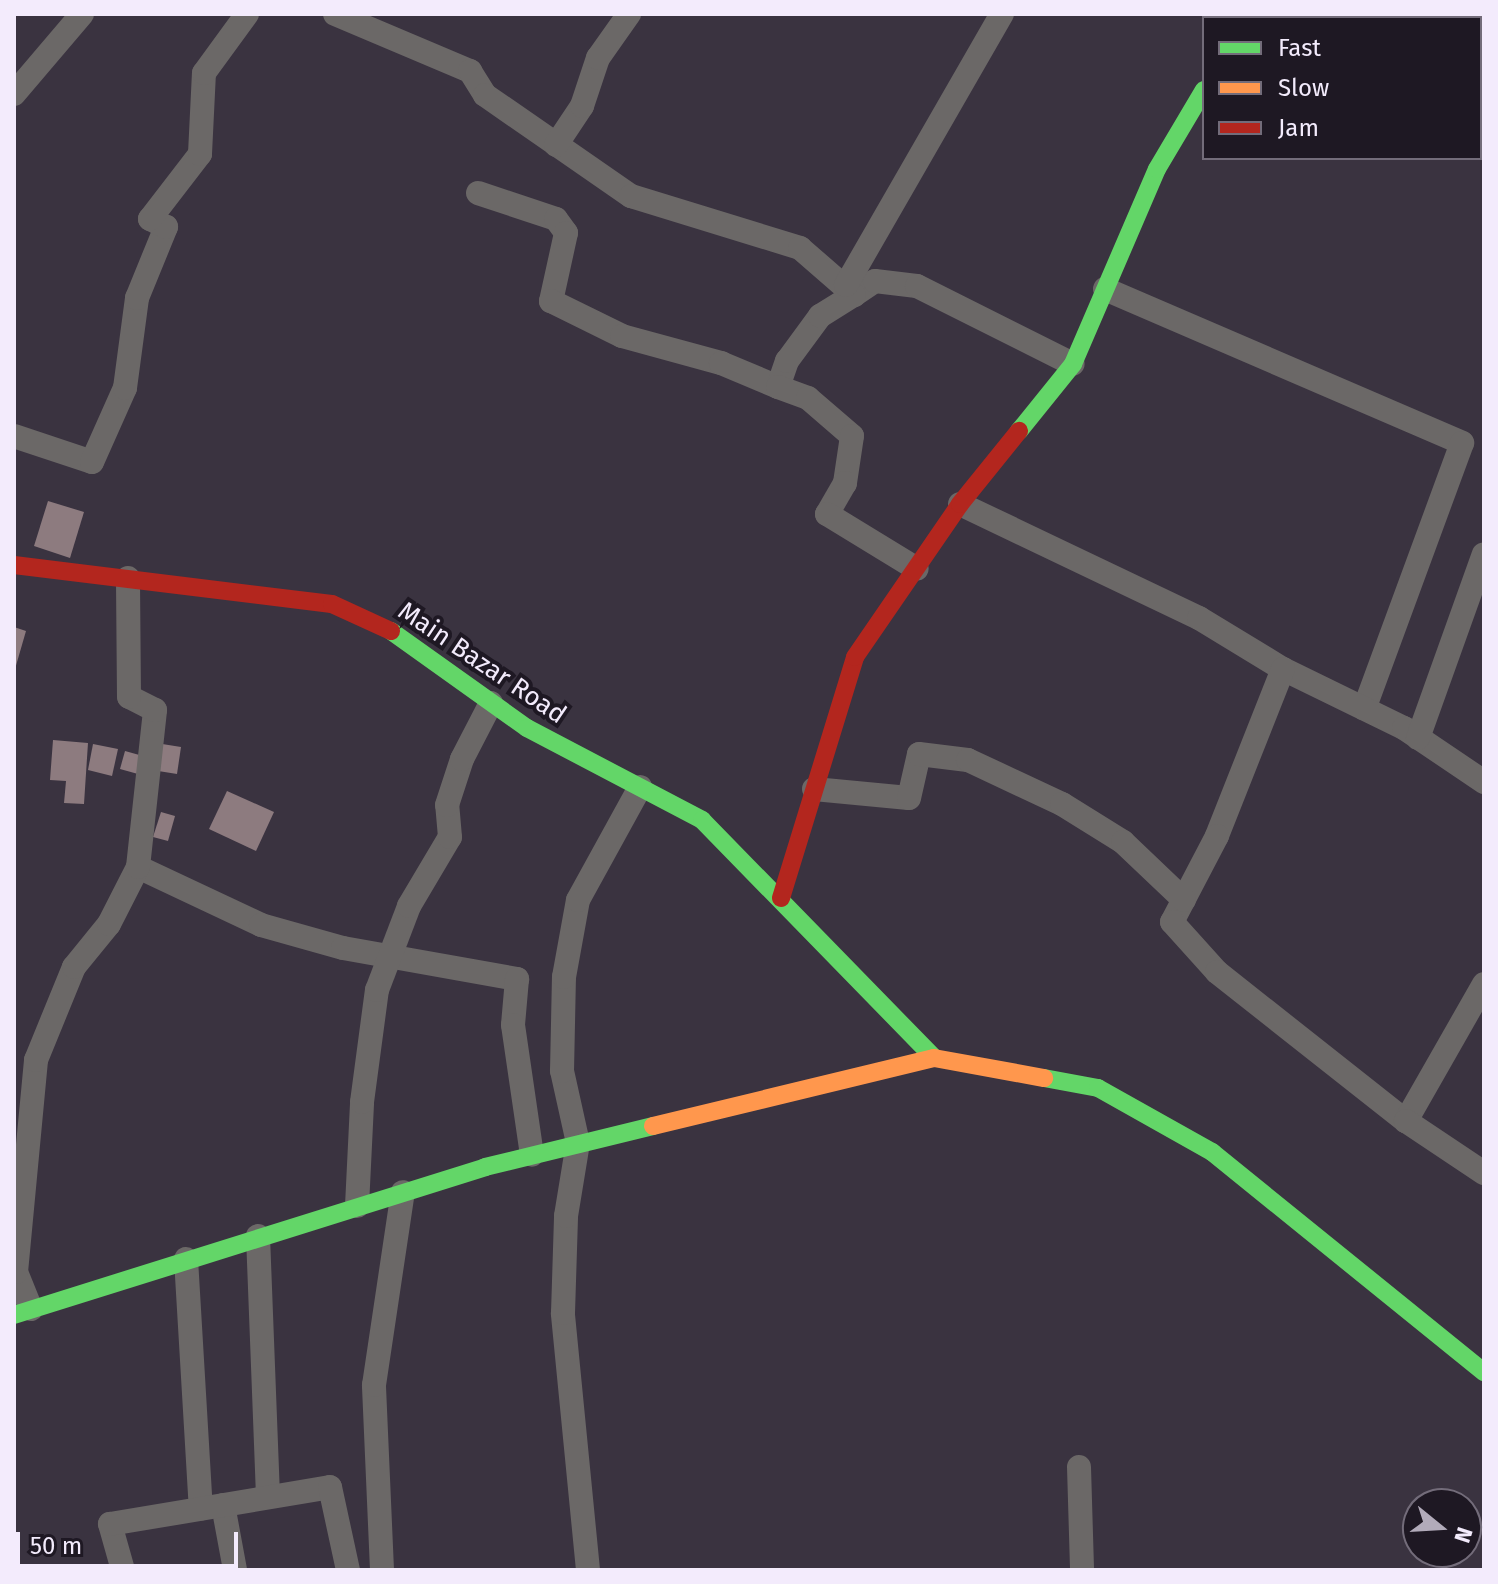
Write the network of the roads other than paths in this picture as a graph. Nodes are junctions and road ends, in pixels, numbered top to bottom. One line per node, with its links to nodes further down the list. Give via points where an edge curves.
1 (82, 14): 7 (street)
2 (247, 14): 14 (street, via 204,73 200,154 150,219 166,227 137,298 125,388 92,462)
3 (335, 14): 8 (street, via 470,71 485,95)
4 (629, 14): 8 (street, via 598,58 582,106)
5 (1002, 14): 11 (street)
6 (1202, 93): 10 (street, via 1157,169)
7 (14, 94)
8 (556, 145): 11 (street, via 631,196 800,248)
9 (478, 193): 13 (street, via 556,219 566,233 551,301 622,336 721,363)
10 (1105, 289): 12 (street); 22 (street, via 1462,443)
11 (850, 290): 12 (street, via 875,281 917,286); 13 (street, via 820,316 787,361)
12 (1073, 364): 15 (street)
13 (778, 387): 18 (street, via 808,398 852,436 845,483 827,514)
14 (14, 436)
15 (960, 504): 18 (street); 20 (street, via 1199,618)
16 (1484, 554): 23 (street)
17 (14, 565): 19 (street, Main Bazar Road)
18 (917, 569): 26 (street, via 855,657)
19 (128, 578): 21 (street, Main Bazar Road, via 332,604 387,628); 27 (street, via 129,697 155,710)
20 (1283, 669): 22 (street); 29 (street, via 1217,836)
21 (491, 703): 25 (street, Main Bazar Road, via 527,728); 30 (street, via 462,759 447,805 450,837 409,906)
22 (1364, 709): 23 (street)
23 (1418, 738): 24 (street)
24 (1484, 782)
25 (640, 787): 28 (street, Main Bazar Road, via 702,820); 34 (street, via 578,900 564,977 562,1071)
26 (814, 789): 28 (street); 29 (street, via 909,798 919,754 968,760 1062,804 1123,842)
27 (138, 867): 30 (street, via 261,925 343,948); 38 (street, via 56,1004 36,1060)
28 (781, 898): 32 (street, Main Bazar Road)
29 (1184, 900): 33 (street, via 1172,922 1217,972)
30 (390, 954): 35 (street, via 517,979 513,1025); 39 (street, via 377,990 363,1088)
31 (1480, 998): 33 (street)
32 (934, 1058): 34 (street); 43 (street, via 1098,1088 1212,1152)
33 (1406, 1121): 36 (street)
34 (578, 1143): 35 (street); 51 (street, via 566,1216 563,1313)
35 (532, 1155): 37 (street)
36 (1484, 1173)
37 (403, 1192): 39 (street); 50 (street, via 374,1385)
38 (18, 1194): 42 (street, via 16,1272)
39 (357, 1206): 40 (street)
40 (258, 1236): 41 (street); 45 (street)
41 (186, 1259): 42 (street); 46 (street)
42 (23, 1312)
43 (1484, 1372)
44 (1079, 1467): 52 (street)
45 (268, 1497): 46 (street); 49 (street, via 330,1487)
46 (212, 1507): 47 (street, via 110,1524); 48 (street)
47 (123, 1570)
48 (235, 1570)
49 (348, 1570)
50 (382, 1570)
51 (588, 1570)
52 (1082, 1570)

